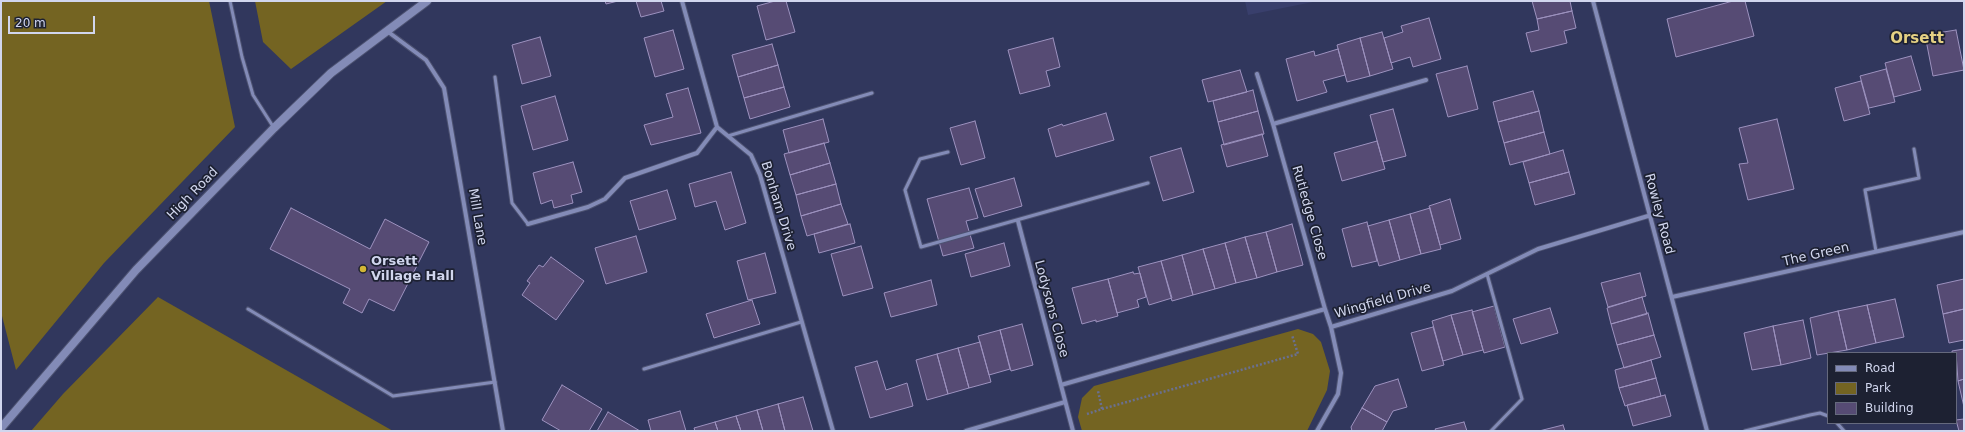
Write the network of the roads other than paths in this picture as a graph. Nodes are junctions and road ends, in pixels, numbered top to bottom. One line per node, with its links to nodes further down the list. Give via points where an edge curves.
1 (230, 1): 12 (lane, via 253,95)
2 (427, 1): 5 (main road, High Road)
3 (682, 1): 11 (street)
4 (1593, 1): 17 (street, Rowley Road)
5 (387, 30): 12 (main road, High Road, via 331,73); 29 (street, Mill Lane, via 426,60 444,88)
6 (1257, 74): 10 (street, Rutledge Close)
7 (495, 77): 19 (lane, via 512,203)
8 (1426, 80): 10 (street)
9 (872, 93): 13 (lane)
10 (1273, 124): 24 (street, Rutledge Close)
11 (717, 127): 13 (street, Bonham Drive); 19 (street, via 697,153 625,178 605,199 588,207)
12 (274, 128): 33 (main road, High Road, via 136,270)
13 (728, 136): 26 (street, Bonham Drive, via 751,155 760,175)
14 (1914, 148): 21 (lane, via 1919,178 1865,190)
15 (948, 152): 18 (lane, via 920,159 905,190 921,247)
16 (1148, 183): 18 (lane)
17 (1648, 216): 22 (street, Wingfield Drive, via 1538,249); 23 (street, Rowley Road)
18 (1018, 221): 30 (street, Lodysons Close)
19 (528, 224)
20 (1964, 232): 21 (street, The Green)
21 (1876, 252): 23 (street, The Green)
22 (1487, 274): 27 (street, Wingfield Drive, via 1452,291); 39 (lane, via 1522,399)
23 (1672, 297): 40 (street, Rowley Road)
24 (1325, 308): 27 (street, Wingfield Drive); 30 (street, Wingfield Drive)
25 (248, 309): 29 (lane, via 393,396)
26 (801, 322): 28 (lane); 35 (street, Bonham Drive)
27 (1331, 327): 38 (street, via 1341,373 1338,394)
28 (644, 369)
29 (495, 382): 34 (street, Mill Lane)
30 (1061, 385): 31 (street, Lodysons Close)
31 (1065, 402): 36 (street); 37 (street, Lodysons Close)
32 (1827, 416): 41 (lane, via 1820,413)
33 (1, 428)
34 (503, 431)
35 (833, 431)
36 (966, 431)
37 (1073, 431)
38 (1317, 431)
39 (1491, 431)
40 (1707, 431)
41 (1746, 431)

